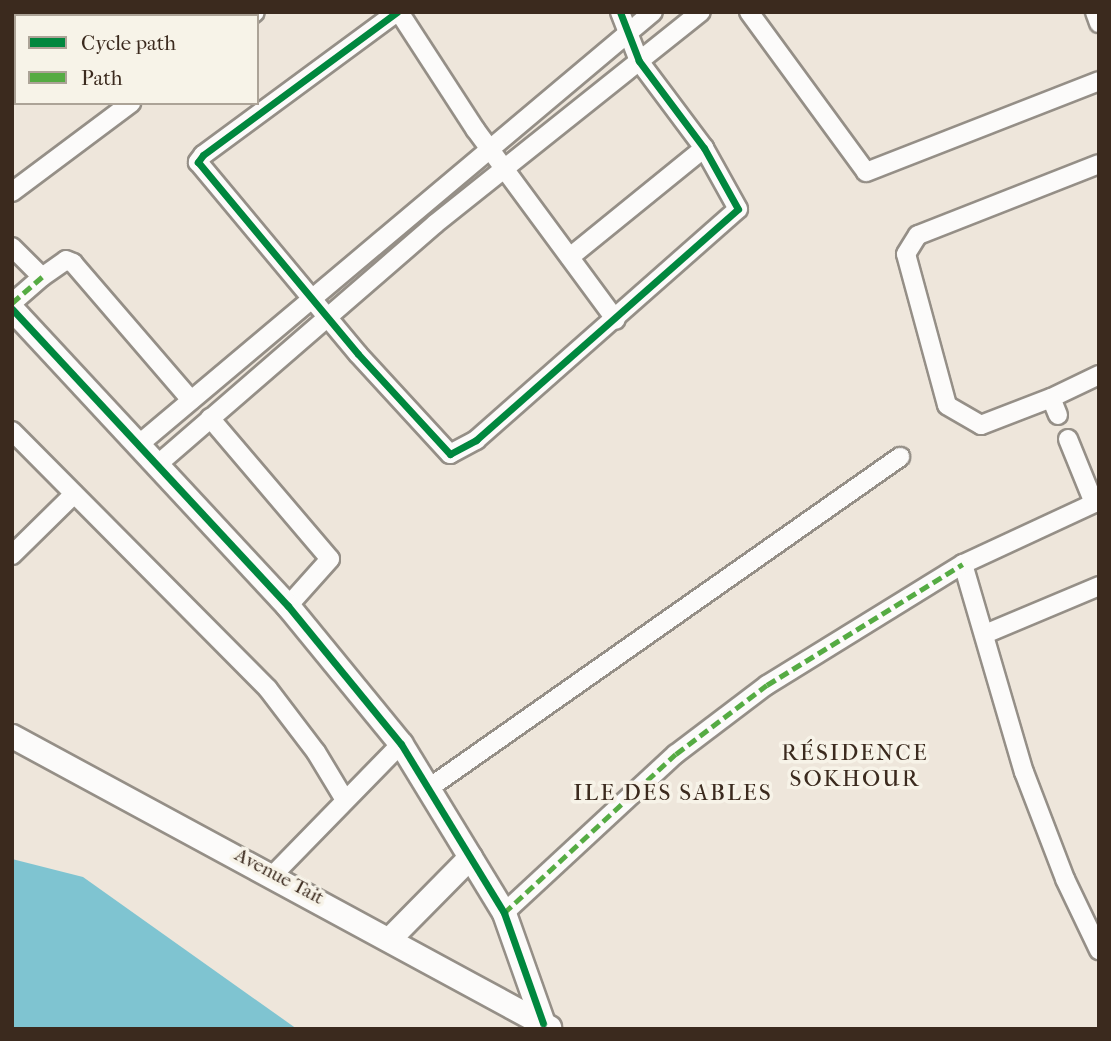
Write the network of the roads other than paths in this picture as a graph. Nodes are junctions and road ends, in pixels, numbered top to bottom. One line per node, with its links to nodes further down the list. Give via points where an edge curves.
1 (398, 12): 13 (street); 20 (street, via 198,162)
2 (620, 12): 8 (street)
3 (653, 12): 8 (street)
4 (701, 12): 9 (street)
5 (749, 12): 10 (street, via 866,172)
6 (1094, 12): 7 (street)
7 (1099, 23)
8 (627, 32): 9 (street); 13 (street)
9 (639, 61): 12 (street); 15 (street)
10 (1099, 81)
11 (111, 109): 16 (street)
12 (704, 148): 18 (street); 24 (street, via 738,209)
13 (491, 150): 15 (street); 20 (street)
14 (1099, 164): 26 (street, via 918,235 906,254 947,405 981,425)
15 (505, 168): 18 (street); 23 (street)
16 (12, 192)
17 (12, 247): 19 (street)
18 (570, 257): 24 (street)
19 (42, 277): 21 (street); 27 (street, via 69,260)
20 (312, 298): 23 (street); 27 (street)
21 (12, 303)
22 (12, 309): 32 (street)
23 (328, 316): 24 (street, via 450,454 476,440); 29 (street)
24 (616, 320)
25 (1099, 375): 26 (street)
26 (1051, 398): 28 (street)
27 (191, 400): 32 (street)
28 (1058, 415)
29 (210, 418): 34 (street); 40 (street, via 330,559)
30 (12, 431): 35 (street)
31 (1068, 439): 36 (street)
32 (137, 446): 34 (street)
33 (900, 457): 44 (street)
34 (157, 465): 40 (street)
35 (74, 494): 37 (street); 45 (street, via 268,689 316,752)
36 (1096, 502): 38 (street)
37 (12, 555)
38 (963, 564): 41 (street); 48 (street, via 767,685 676,754)
39 (1099, 586): 41 (street)
40 (288, 606): 43 (street)
41 (985, 634): 50 (street, via 1024,772)
42 (12, 736): 47 (street, Avenue Tait)
43 (401, 744): 44 (street); 45 (street)
44 (429, 788): 46 (street)
45 (345, 800): 47 (street)
46 (470, 857): 48 (street); 49 (street)
47 (274, 874): 49 (street, Avenue Tait)
48 (504, 913): 51 (street)
49 (390, 937): 51 (street, Avenue Tait)
50 (1099, 950)
51 (547, 1026)

